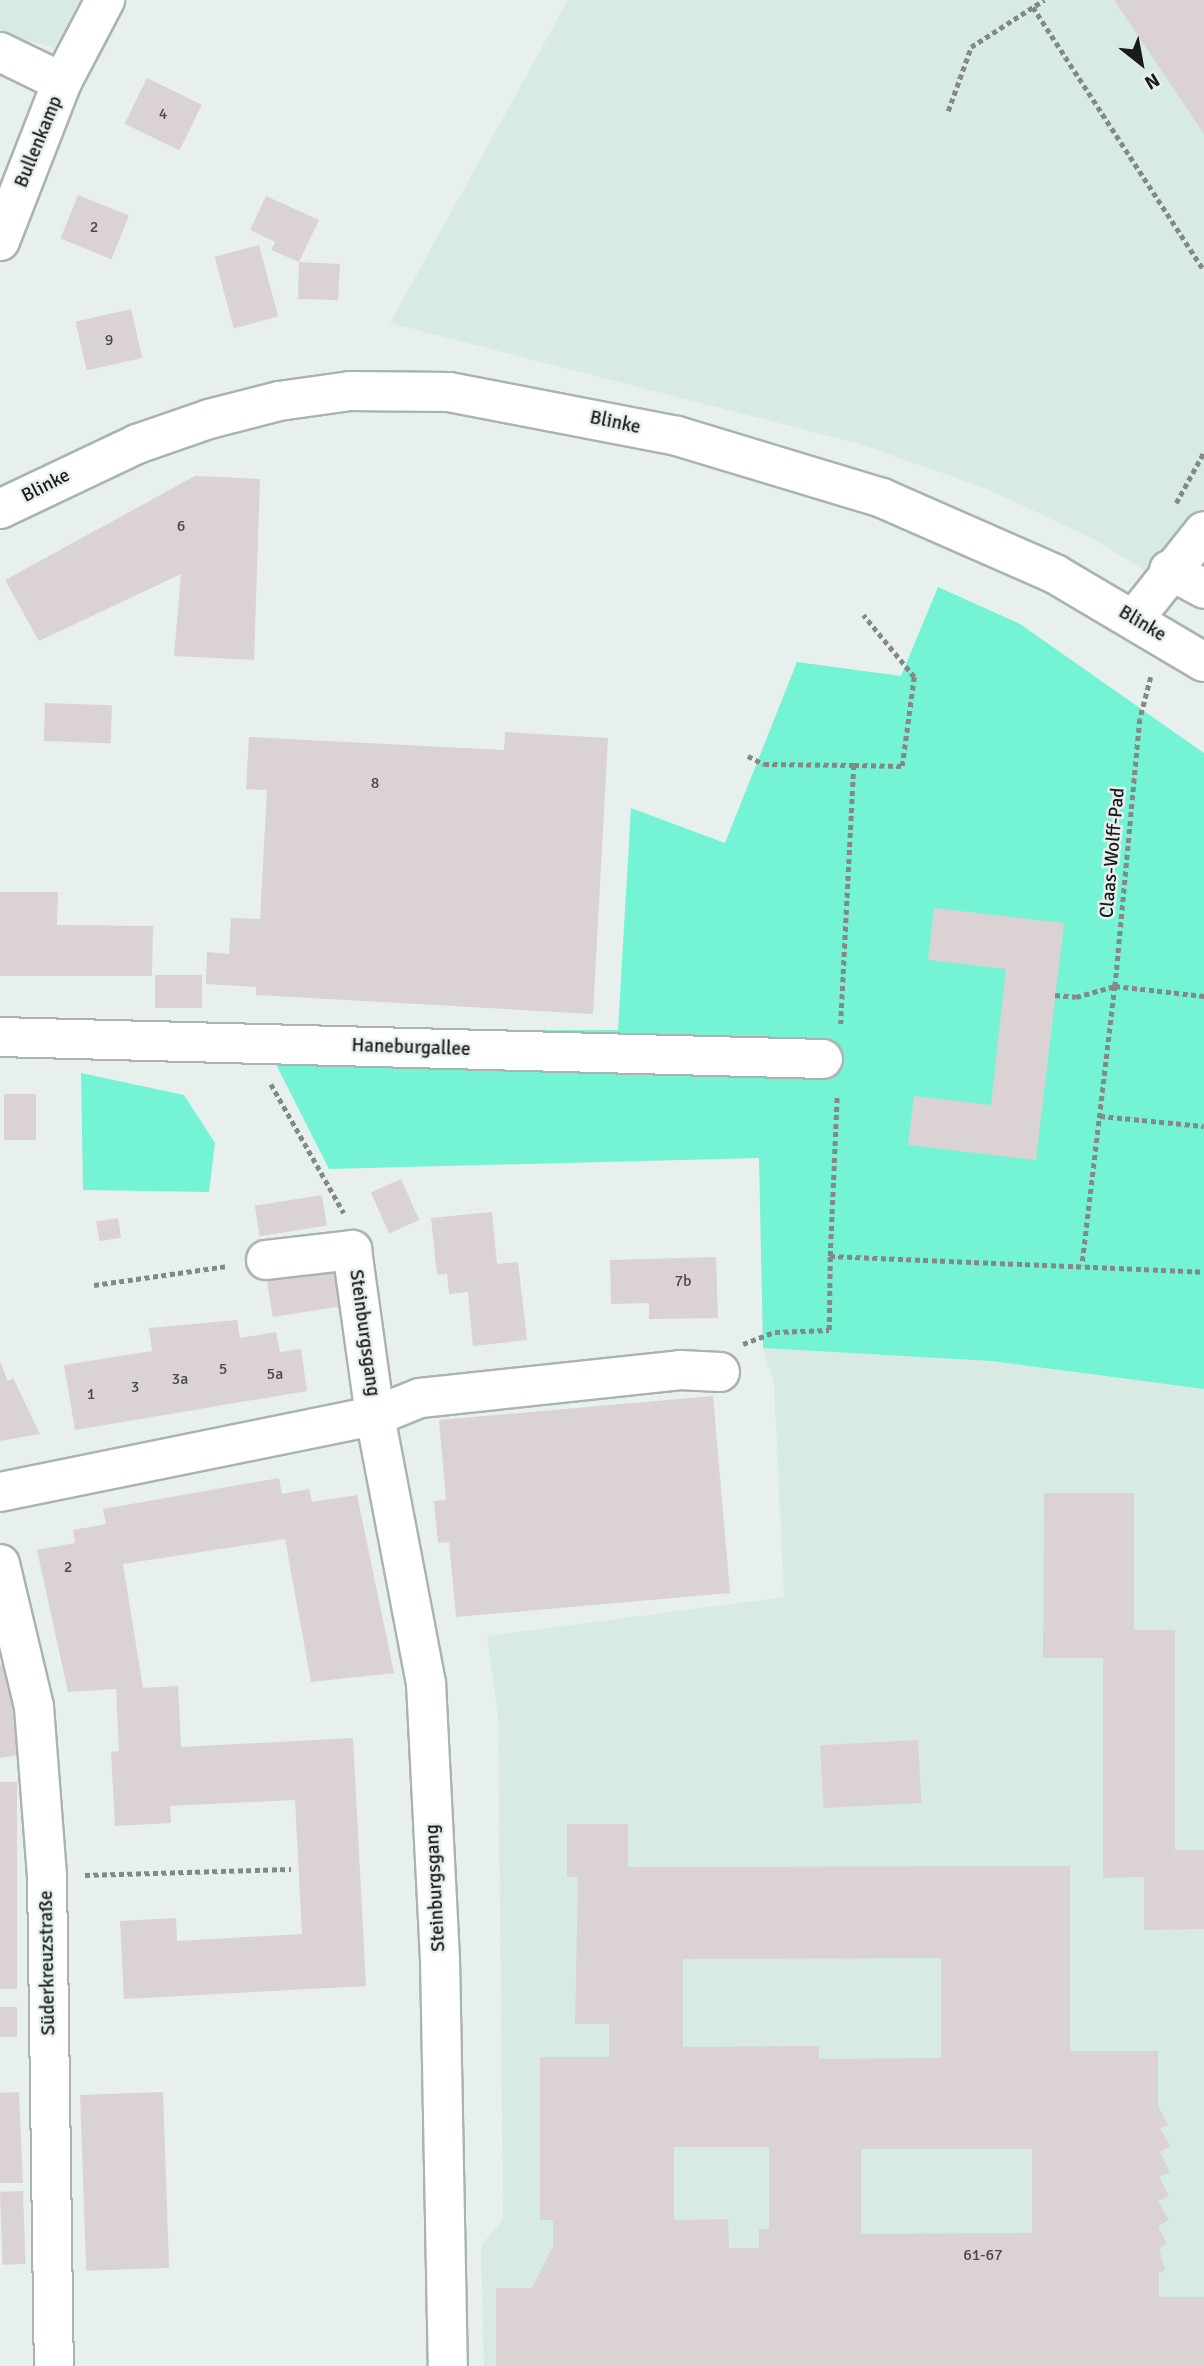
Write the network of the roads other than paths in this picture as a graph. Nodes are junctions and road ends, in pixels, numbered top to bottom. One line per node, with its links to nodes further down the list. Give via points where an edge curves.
1 (105, 0): 3 (street, Bullenkamp)
2 (0, 52): 3 (street, Bullenkamp)
3 (62, 82): 4 (street, Bullenkamp)
4 (0, 241)
5 (0, 509): 9 (street, Blinke, via 137,444 220,416 279,401 350,391 449,392 677,436 882,498 986,541)
6 (1204, 531): 7 (street)
7 (1169, 570): 8 (street); 9 (street)
8 (1204, 589)
9 (1147, 628): 10 (street, Blinke)
10 (1204, 662)
11 (0, 1037): 12 (street, Haneburgallee)
12 (832, 1047)
13 (266, 1260): 15 (street, Steinburgsgang, via 352,1250)
14 (720, 1372): 15 (street, via 680,1370 420,1398)
15 (375, 1416): 16 (street, Steinburgsgang); 19 (street, Steinburgsgang, via 426,1683 440,1959)
16 (0, 1492)
17 (0, 1564): 18 (street, Süderkreuzstraße, via 34,1707 47,1876)
18 (54, 2366)
19 (448, 2366)

